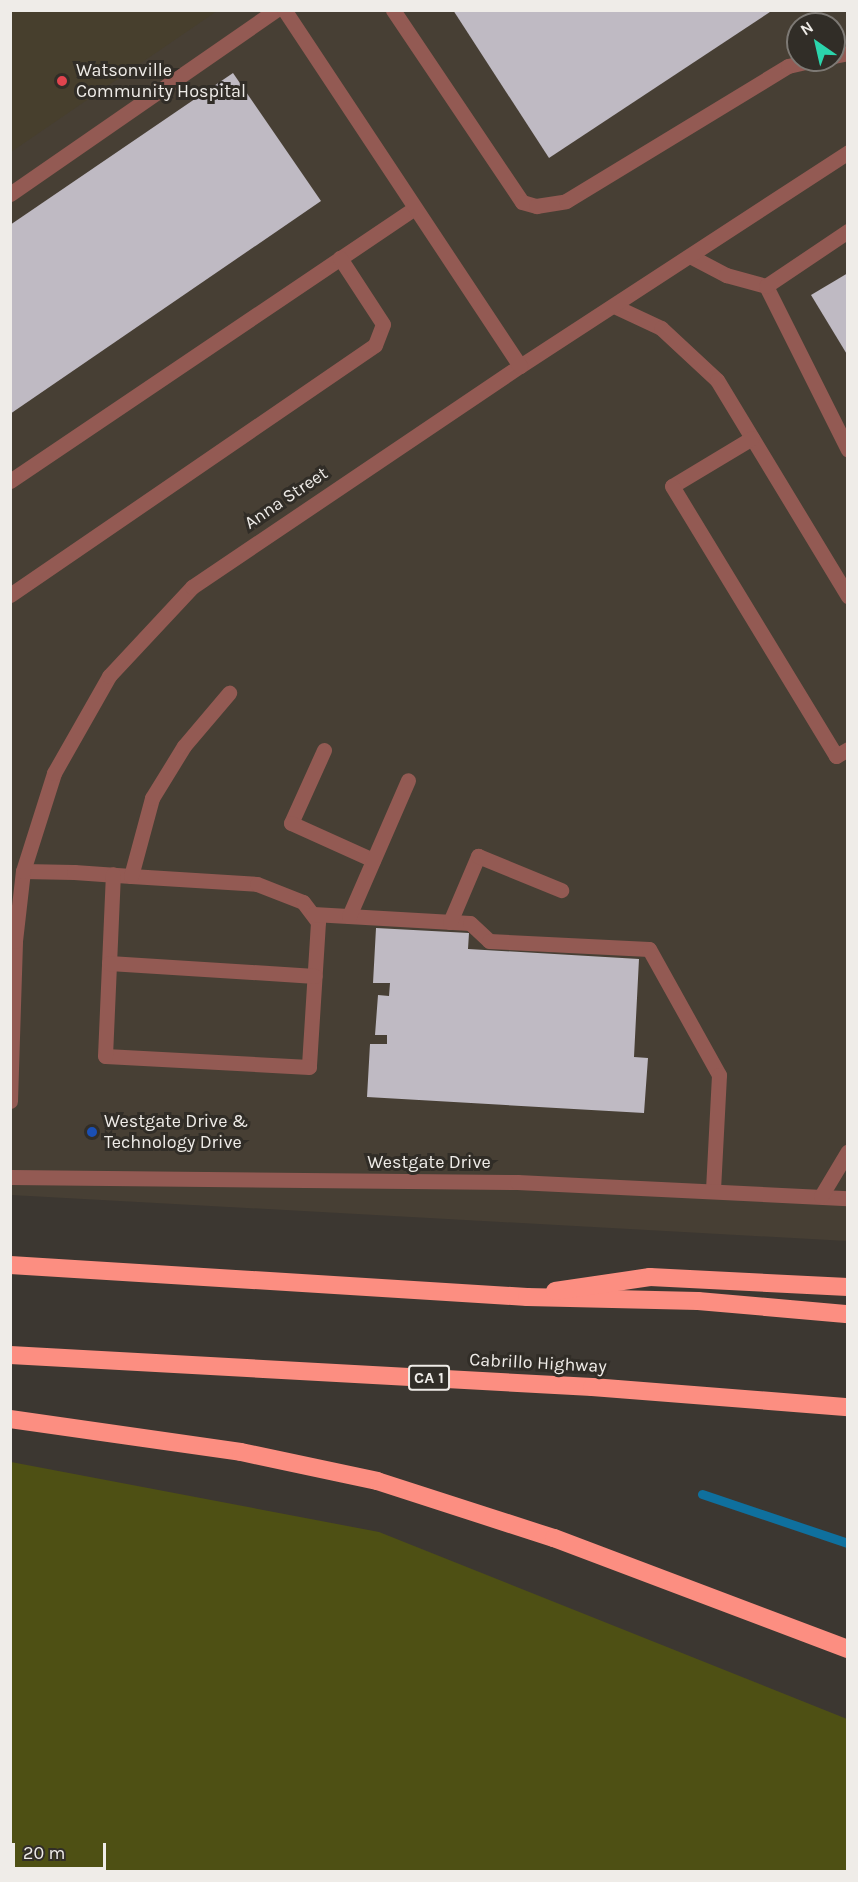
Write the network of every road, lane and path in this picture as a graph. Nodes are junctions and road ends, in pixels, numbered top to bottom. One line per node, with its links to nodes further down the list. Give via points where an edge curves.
1 (276, 10): 6 (street)
2 (284, 10): 7 (street)
3 (393, 10): 4 (street, via 522,202 536,206 566,201)
4 (786, 67)
5 (848, 152): 9 (street, Anna Street)
6 (10, 194)
7 (415, 208): 10 (street); 13 (street)
8 (848, 231): 11 (street)
9 (690, 256): 11 (street, via 726,275); 12 (street, Anna Street)
10 (340, 258): 16 (street); 17 (street, via 383,324 375,345)
11 (766, 285): 15 (street)
12 (614, 306): 13 (street, Anna Street); 14 (street, via 661,328 717,380)
13 (520, 366): 24 (street, Anna Street, via 232,558 160,617 109,676 70,739 41,809)
14 (752, 438): 18 (street); 20 (street, via 672,486 836,756)
15 (848, 450)
16 (10, 481)
17 (10, 596)
18 (848, 596)
19 (229, 693): 26 (street, via 184,746 152,798)
20 (848, 749)
21 (324, 750): 23 (street, via 291,823)
22 (408, 780): 23 (street)
23 (373, 860): 29 (street)
24 (23, 871): 25 (street); 33 (street, Anna Street, via 15,941)
25 (113, 874): 26 (street); 31 (street)
26 (131, 876): 28 (street, via 257,884 303,902)
27 (561, 890): 30 (street, via 478,856)
28 (313, 914): 29 (street); 32 (street, via 318,922)
29 (349, 916): 30 (street)
30 (450, 922): 36 (street, via 470,923 489,940 649,950 719,1075)
31 (109, 963): 32 (street); 32 (street, via 105,1056 309,1067)
32 (315, 976)
33 (10, 1101)
34 (848, 1151): 37 (street)
35 (10, 1177): 36 (street, Westgate Drive)
36 (712, 1189): 37 (street, Westgate Drive)
37 (821, 1196): 38 (street, Westgate Drive)
38 (848, 1198)
39 (10, 1265): 41 (highway)
40 (848, 1287): 41 (highway, via 650,1277 601,1280)
41 (527, 1297): 42 (highway, via 698,1300)
42 (848, 1314)
43 (10, 1355): 44 (highway, Cabrillo Highway / CA 1, via 592,1387)
44 (848, 1407)
45 (10, 1419): 46 (highway, via 284,1460 376,1481 554,1538)
46 (848, 1648)

